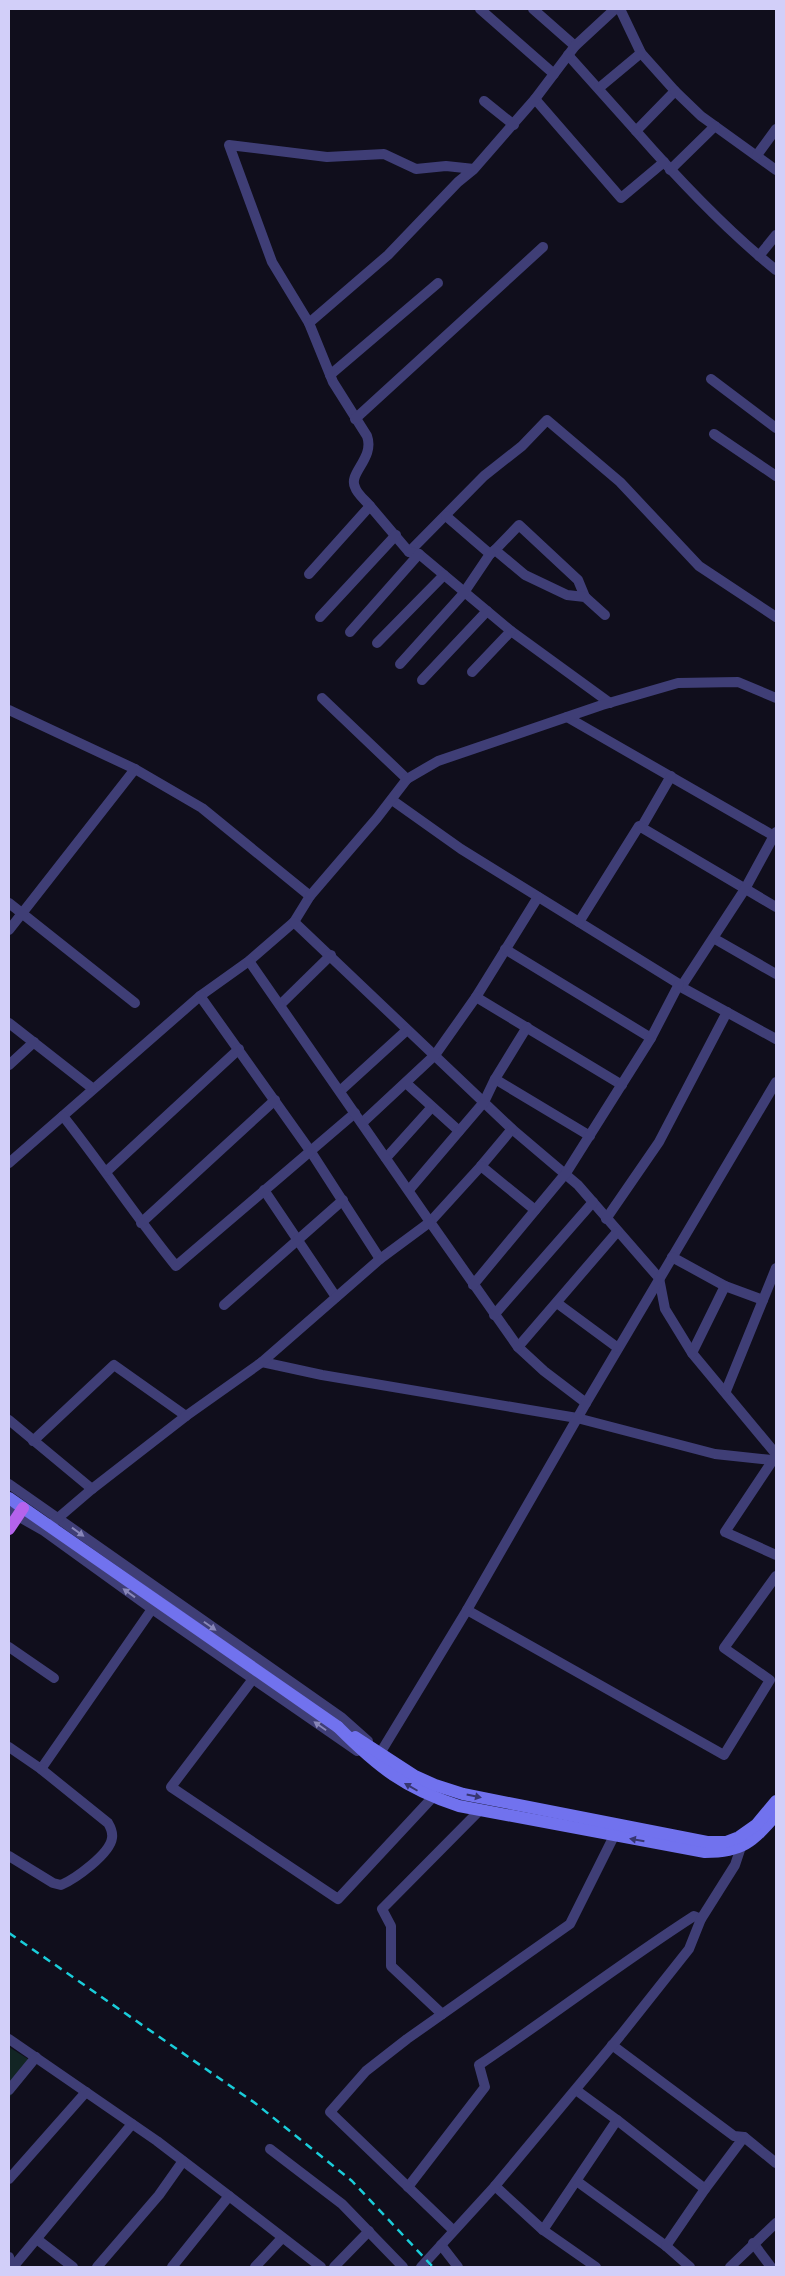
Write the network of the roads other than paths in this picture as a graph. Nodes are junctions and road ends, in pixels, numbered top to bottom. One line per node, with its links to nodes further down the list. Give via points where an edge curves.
1 (480, 9): 7 (street)
2 (533, 9): 5 (street)
3 (615, 9): 5 (street)
4 (620, 9): 6 (street)
5 (571, 51): 7 (street); 8 (street)
6 (641, 53): 8 (street); 9 (street)
7 (554, 74): 10 (street)
8 (599, 88): 15 (street)
9 (675, 91): 13 (street); 15 (street)
10 (535, 100): 12 (street); 17 (street, via 621,198)
11 (484, 101): 12 (street)
12 (514, 125): 18 (street)
13 (715, 126): 16 (street); 17 (street)
14 (776, 129): 16 (street)
15 (636, 130): 17 (street)
16 (757, 155): 19 (street)
17 (667, 166): 22 (street)
18 (474, 169): 25 (street, via 388,255); 25 (street, via 446,166 416,169 384,154 327,157 229,145 272,262)
19 (776, 170)
20 (776, 235): 22 (street)
21 (542, 247): 28 (street)
22 (759, 256): 23 (street)
23 (776, 270)
24 (438, 283): 26 (street)
25 (309, 323): 26 (street)
26 (330, 375): 28 (street)
27 (711, 379): 29 (street)
28 (355, 419): 32 (street, via 370,445 354,487)
29 (776, 428)
30 (714, 434): 31 (street)
31 (776, 476)
32 (370, 506): 34 (street); 37 (street)
33 (446, 516): 35 (street); 36 (street, via 436,523); 44 (street, via 484,476 522,446 547,420 620,482 699,566)
34 (396, 535): 36 (street); 43 (street)
35 (492, 552): 39 (street); 40 (street, via 525,574 568,595); 40 (street, via 519,525 578,580)
36 (414, 553): 38 (street); 45 (street)
37 (309, 574)
38 (444, 575): 39 (street); 47 (street)
39 (463, 594): 41 (street); 48 (street)
40 (585, 597): 42 (street)
41 (487, 611): 46 (street); 50 (street)
42 (605, 615)
43 (320, 617)
44 (776, 617)
45 (350, 632)
46 (511, 632): 49 (street); 53 (street)
47 (378, 643)
48 (400, 664)
49 (472, 672)
50 (422, 680)
51 (322, 698): 58 (street)
52 (776, 698): 53 (street, via 738,682 678,683)
53 (610, 702): 55 (street)
54 (9, 710): 56 (street)
55 (567, 717): 57 (street); 58 (street, via 438,761)
56 (135, 769): 63 (street, via 202,808); 67 (street)
57 (671, 776): 60 (street); 61 (street)
58 (407, 779): 59 (street)
59 (392, 800): 63 (street); 64 (street, via 462,850)
60 (641, 828): 62 (street); 69 (street, via 639,826)
61 (775, 834): 62 (street)
62 (745, 889): 66 (street); 71 (street)
63 (310, 896): 68 (street)
64 (538, 897): 69 (street); 72 (street)
65 (9, 904): 67 (street)
66 (776, 908)
67 (22, 913): 70 (street); 79 (street)
68 (294, 922): 73 (street); 74 (street)
69 (579, 922): 76 (street)
70 (9, 930)
71 (714, 939): 75 (street); 76 (street)
72 (505, 949): 78 (street); 85 (street)
73 (331, 955): 80 (street); 84 (street)
74 (249, 961): 77 (street); 80 (street)
75 (776, 974)
76 (680, 986): 81 (street); 85 (street)
77 (200, 996): 88 (street); 95 (street)
78 (476, 997): 83 (street); 89 (street)
79 (135, 1003)
80 (280, 1005): 96 (street)
81 (727, 1012): 86 (street); 117 (street, via 659,1142)
82 (9, 1023): 87 (street)
83 (527, 1027): 91 (street); 94 (street)
84 (407, 1030): 89 (street); 96 (street)
85 (651, 1038): 94 (street)
86 (776, 1039)
87 (34, 1042): 90 (street); 95 (street)
88 (239, 1049): 97 (street); 110 (street)
89 (435, 1055): 93 (street); 98 (street)
90 (9, 1065)
91 (495, 1079): 98 (street); 105 (street)
92 (776, 1083): 122 (street)
93 (406, 1084): 99 (street); 102 (street)
94 (622, 1085): 105 (street)
95 (92, 1088): 101 (street)
96 (340, 1091): 100 (street)
97 (275, 1100): 106 (street); 119 (street)
98 (484, 1102): 103 (street); 104 (street)
99 (431, 1108): 104 (street); 107 (street)
100 (355, 1113): 102 (street); 106 (street)
101 (63, 1116): 108 (street); 110 (street)
102 (362, 1123): 107 (street)
103 (512, 1128): 109 (street); 111 (street)
104 (459, 1131): 113 (street)
105 (590, 1136): 111 (street)
106 (310, 1152): 112 (street); 114 (street)
107 (386, 1158): 113 (street)
108 (9, 1163)
109 (481, 1166): 116 (street); 118 (street)
110 (107, 1171): 119 (street)
111 (566, 1173): 115 (street); 116 (street)
112 (264, 1190): 119 (street, via 176,1266); 121 (street)
113 (409, 1190): 118 (street)
114 (343, 1200): 121 (street); 123 (street)
115 (593, 1202): 117 (street); 132 (street)
116 (535, 1210): 126 (street)
117 (606, 1219): 120 (street)
118 (430, 1222): 123 (street); 126 (street)
119 (141, 1223)
120 (617, 1232): 125 (street); 130 (street)
121 (298, 1242): 128 (street); 131 (street)
122 (672, 1257): 125 (street); 127 (street)
123 (380, 1259): 128 (street)
124 (776, 1268): 129 (street)
125 (659, 1278): 134 (street); 135 (street, via 665,1309)
126 (472, 1285): 132 (street)
127 (725, 1286): 129 (street); 135 (street)
128 (336, 1297): 136 (street)
129 (764, 1300): 137 (street)
130 (557, 1302): 133 (street); 134 (street)
131 (224, 1305)
132 (494, 1315): 133 (street)
133 (518, 1347): 138 (street, via 544,1372)
134 (618, 1348): 138 (street)
135 (692, 1353): 137 (street)
136 (262, 1362): 139 (street); 140 (street)
137 (726, 1391): 143 (street)
138 (586, 1403): 140 (street)
139 (186, 1416): 142 (street, via 114,1365); 145 (street)
140 (577, 1418): 143 (street, via 715,1454); 155 (street)
141 (9, 1420): 142 (street)
142 (33, 1442): 145 (street)
143 (775, 1456): 152 (street, via 725,1532)
144 (9, 1484): 149 (street)
145 (92, 1490): 149 (street)
146 (9, 1498): 147 (main road, bridge)
147 (23, 1508): 150 (main road, bridge); 160 (main road, bridge)
148 (9, 1511): 151 (street)
149 (59, 1518): 151 (street); 160 (street, one-way to 160, via 340,1716)
150 (9, 1529)
151 (44, 1531): 154 (street, one-way to 151)
152 (776, 1555)
153 (776, 1576): 155 (street, via 724,1648 770,1680 724,1756)
154 (152, 1609): 158 (street); 161 (street)
155 (467, 1610): 160 (street)
156 (9, 1647): 157 (street)
157 (54, 1678)
158 (253, 1679): 160 (street, one-way to 158); 162 (street, via 171,1787 338,1899)
159 (9, 1747): 161 (street)
160 (378, 1758): 162 (main road, one-way to 160, via 411,1787); 167 (main road, one-way to 167, via 435,1785 463,1794 686,1840)
161 (41, 1769): 168 (street, via 108,1823 112,1830 110,1845 79,1876 61,1885)
162 (432, 1798): 164 (main road)
163 (776, 1801): 167 (main road)
164 (480, 1810): 166 (main road); 170 (street, via 382,1909 391,1926 391,1966)
165 (776, 1815): 167 (main road, via 759,1834)
166 (614, 1836): 167 (main road, one-way to 166, via 724,1852 705,1852); 170 (street, via 570,1924)
167 (740, 1842): 169 (street, via 735,1866)
168 (9, 1856)
169 (702, 1919): 172 (street, via 689,1949); 186 (street, via 694,1916 646,1947 479,2065 485,2087)
170 (442, 2014): 186 (street, via 366,2071 330,2112)
171 (9, 2039): 173 (street)
172 (612, 2045): 175 (street); 179 (street, via 734,2136)
173 (36, 2057): 174 (street); 176 (street)
174 (9, 2090)
175 (576, 2090): 177 (street); 185 (street)
176 (86, 2092): 178 (street); 183 (street)
177 (616, 2120): 184 (street); 187 (street)
178 (132, 2124): 181 (street); 194 (street)
179 (744, 2137): 182 (street); 187 (street)
180 (270, 2149): 192 (street, via 322,2187)
181 (183, 2162): 188 (street); 201 (street)
182 (776, 2162)
183 (9, 2179)
184 (578, 2182): 191 (street); 197 (street)
185 (495, 2186): 190 (street); 191 (street)
186 (408, 2187): 190 (street)
187 (705, 2189): 197 (street)
188 (230, 2196): 193 (street); 202 (street)
189 (776, 2223): 195 (street)
190 (453, 2230): 196 (street)
191 (543, 2230): 209 (street)
192 (369, 2231): 205 (street); 206 (street)
193 (282, 2238): 203 (street); 204 (street)
194 (38, 2240): 199 (street); 200 (street)
195 (753, 2243): 211 (street); 212 (street)
196 (442, 2245): 207 (street); 208 (street)
197 (666, 2246): 210 (street)
198 (9, 2258): 199 (street)
199 (12, 2267)
200 (73, 2267)
201 (97, 2267)
202 (172, 2267)
203 (254, 2267)
204 (321, 2267)
205 (334, 2267)
206 (403, 2267)
207 (421, 2267)
208 (458, 2267)
209 (596, 2267)
210 (690, 2267)
211 (730, 2267)
212 (771, 2267)

